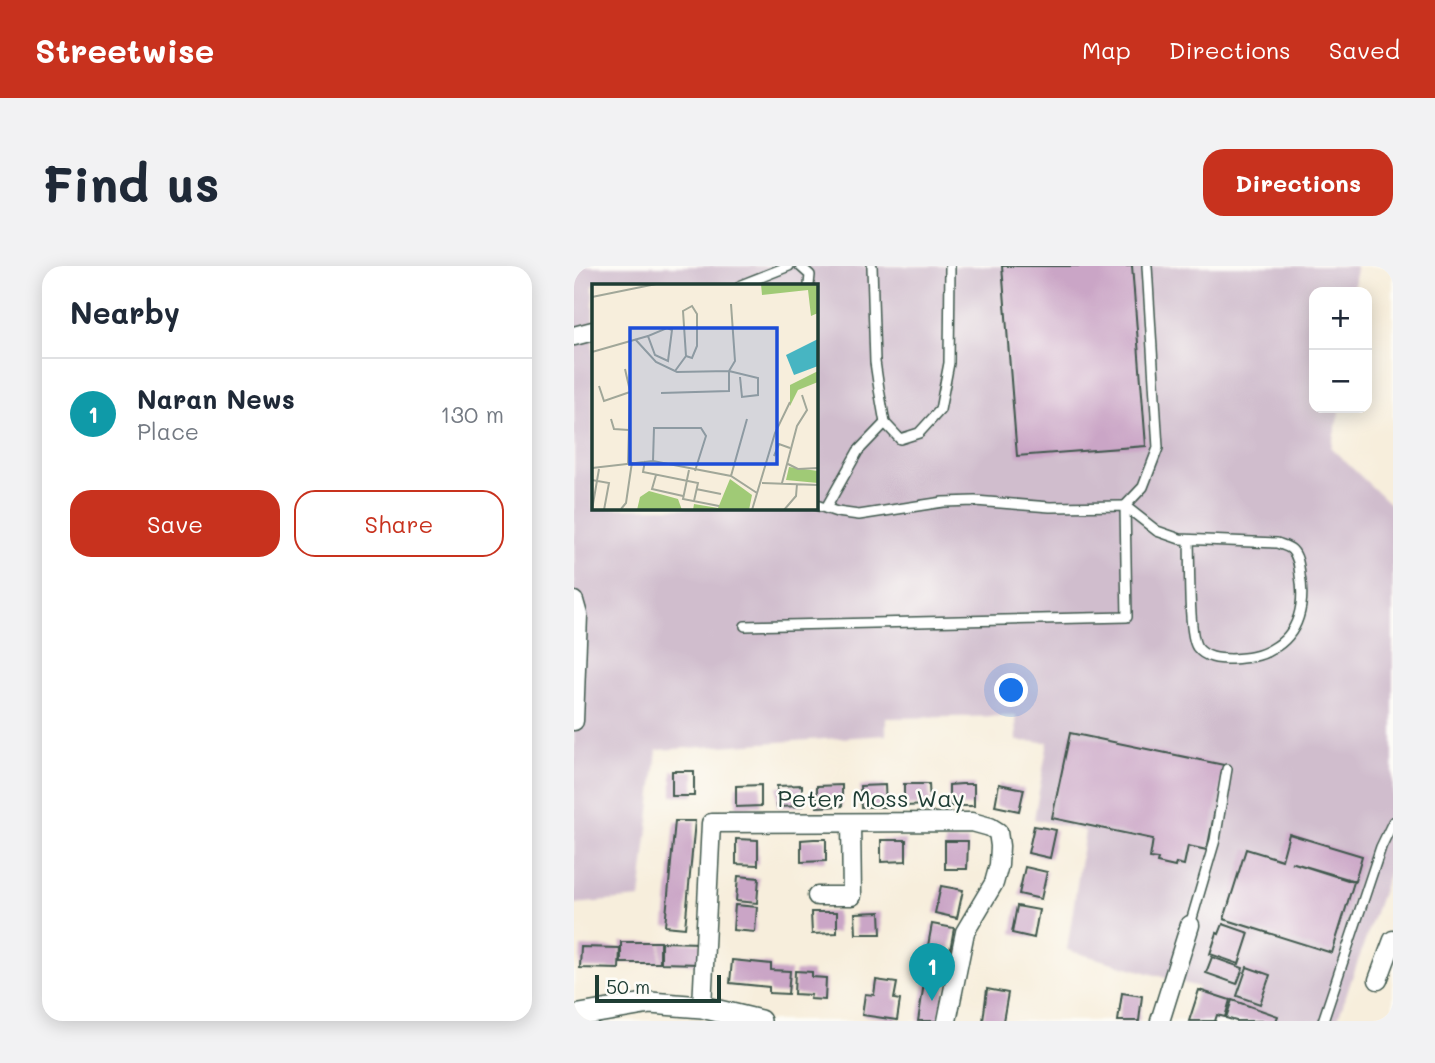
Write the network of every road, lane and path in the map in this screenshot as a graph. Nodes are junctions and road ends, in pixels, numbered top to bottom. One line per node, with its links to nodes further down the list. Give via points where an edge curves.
1 (789, 266): 6 (lane)
2 (800, 266): 7 (lane, via 810,275)
3 (872, 266): 10 (lane, via 875,362)
4 (950, 266): 10 (lane, via 948,363 940,410 919,433 900,439)
5 (1147, 266): 12 (lane, via 1158,448 1143,487)
6 (744, 284)
7 (809, 284)
8 (592, 331): 9 (street)
9 (574, 337)
10 (885, 423): 13 (lane, via 858,451)
11 (817, 505): 13 (lane)
12 (1125, 506): 13 (lane, via 975,501 859,514); 14 (lane, via 1157,531); 17 (lane, via 1127,617)
13 (826, 508)
14 (1189, 541): 14 (lane, via 1277,543 1292,550 1298,560 1303,604 1299,618 1274,649 1220,659 1197,647)
15 (574, 601): 16 (street)
16 (576, 624): 18 (street)
17 (745, 626)
18 (574, 721)
19 (1227, 769): 23 (lane, via 1215,840)
20 (1393, 822): 31 (lane)
21 (851, 823): 22 (street, via 852,896); 26 (street, Peter Moss Way, via 711,823); 29 (street, Peter Moss Way, via 972,822 998,832 995,883 965,932)
22 (817, 896)
23 (1190, 925): 30 (street)
24 (1393, 940): 25 (street)
25 (1378, 980)
26 (702, 1007): 27 (street, via 657,1008 650,1003); 28 (street)
27 (582, 1017)
28 (760, 1021)
29 (947, 1021)
30 (1160, 1021)
31 (1323, 1021)

